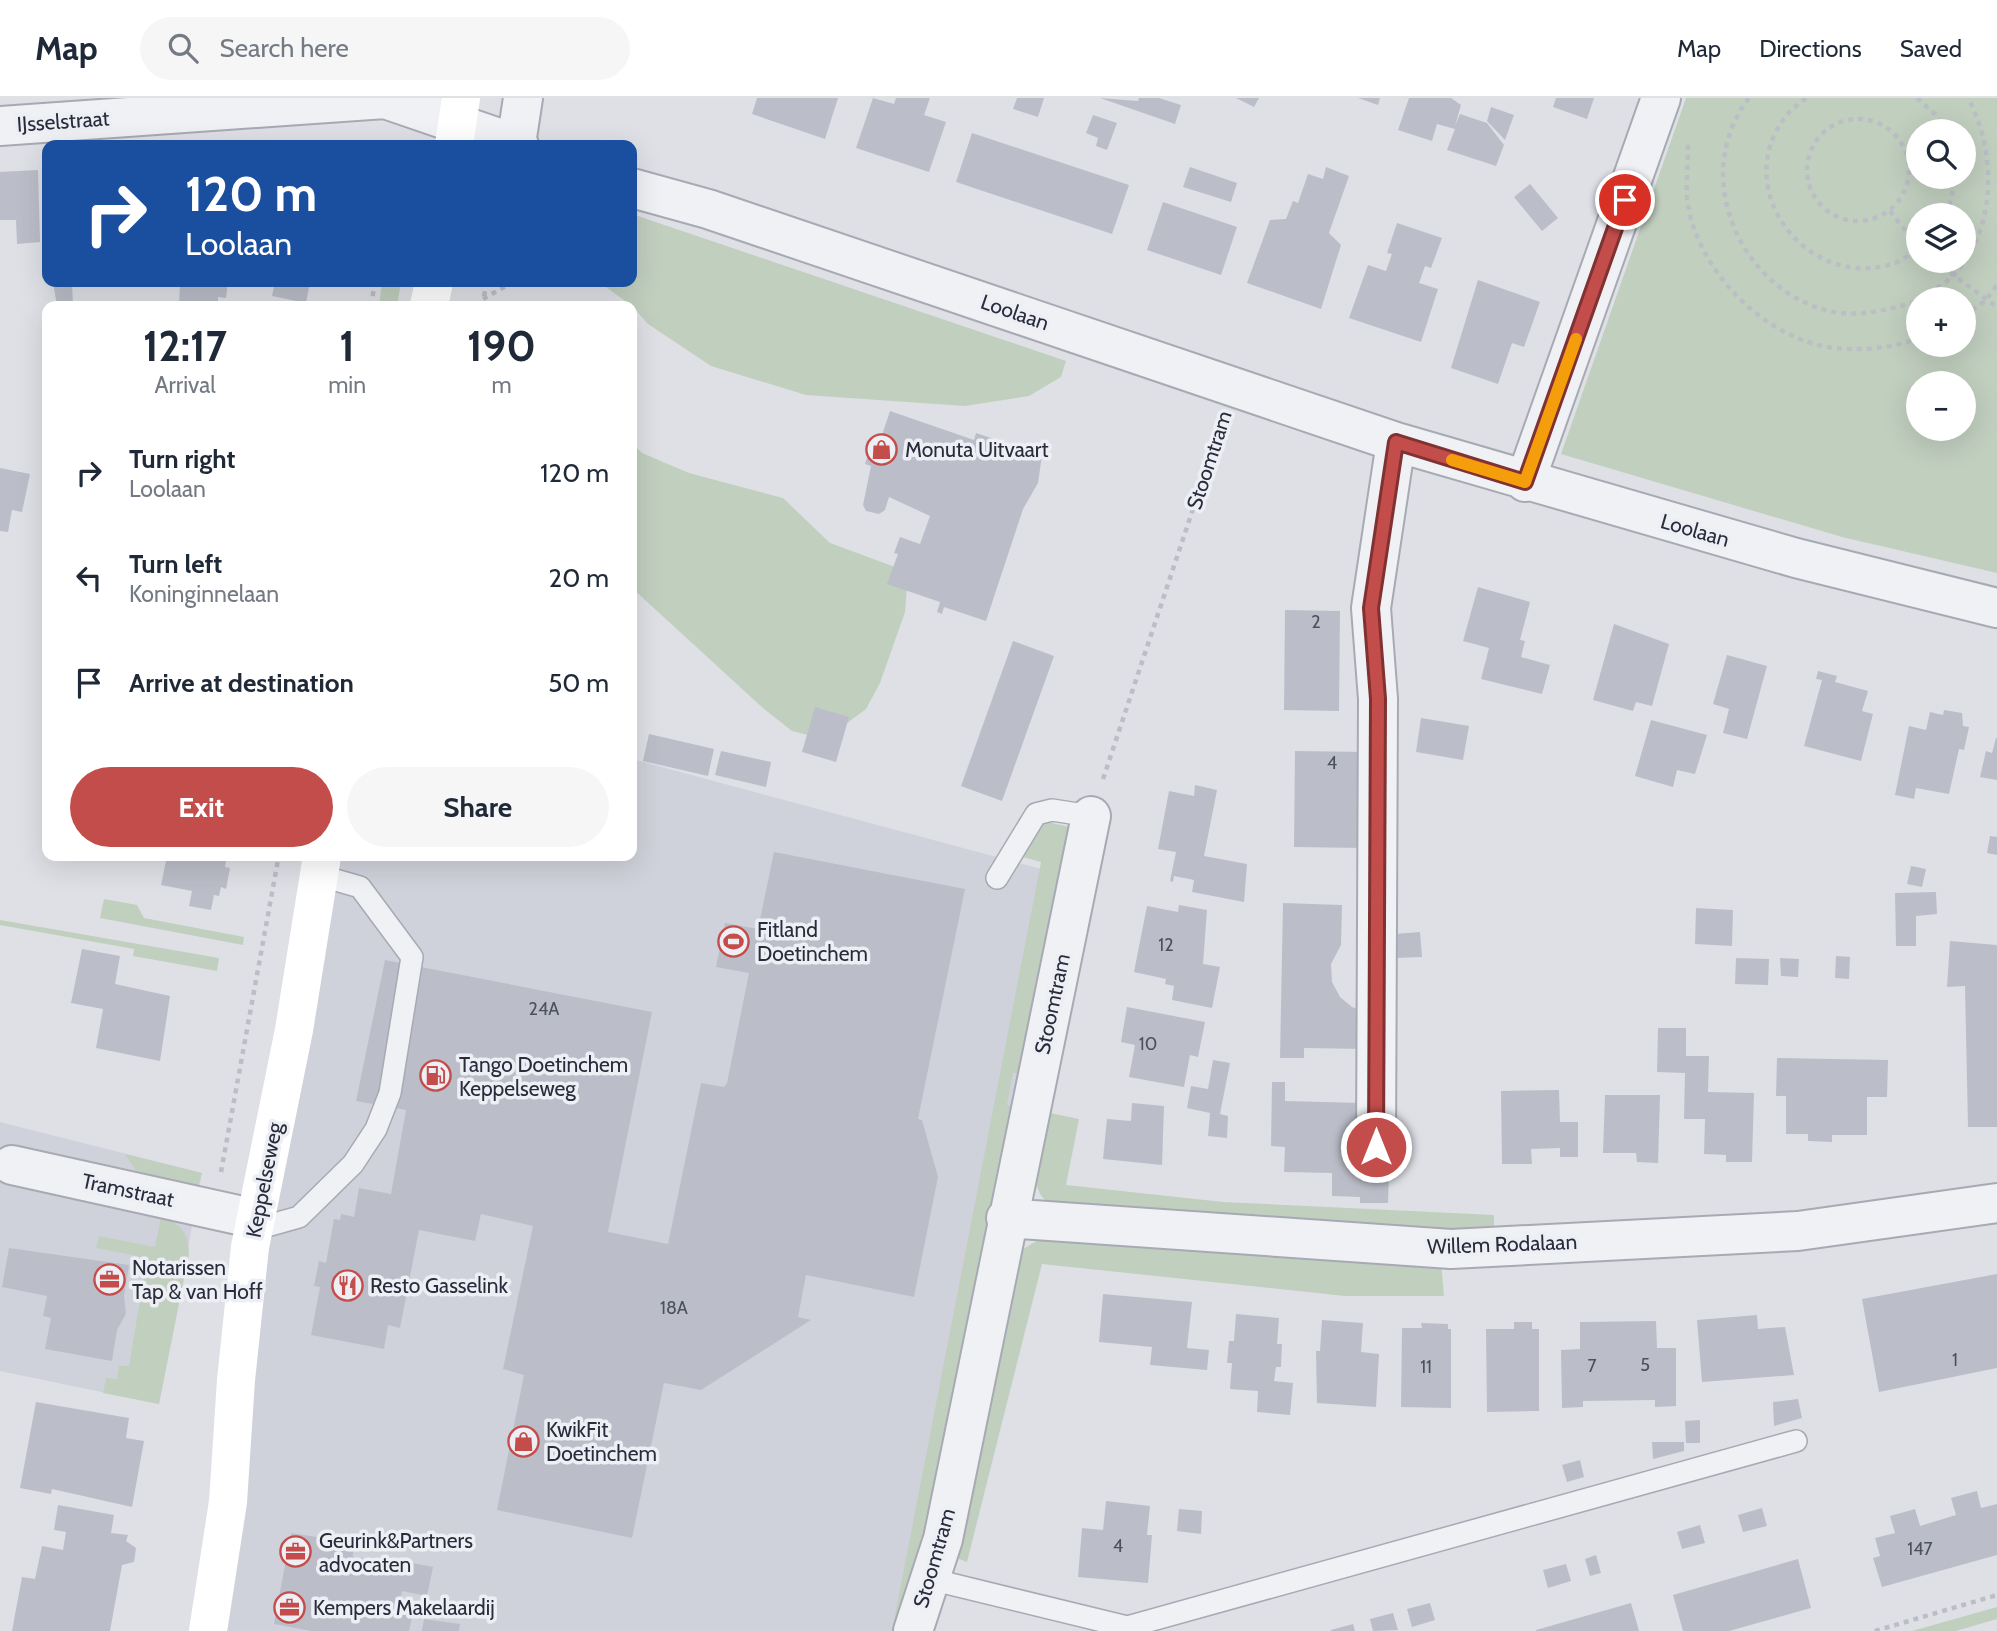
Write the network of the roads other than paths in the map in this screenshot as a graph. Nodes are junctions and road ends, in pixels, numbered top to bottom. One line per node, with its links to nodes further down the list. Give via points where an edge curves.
1 (523, 98): 6 (street)
2 (1661, 98): 9 (street)
3 (458, 122): 4 (street, IJsselstraat, via 385,99); 5 (street)
4 (0, 126)
5 (506, 140)
6 (518, 140)
7 (637, 189): 8 (street, Loolaan, via 708,209)
8 (1396, 442): 9 (street, Loolaan); 14 (street, via 1371,608 1378,699)
9 (1525, 482): 10 (street, Loolaan, via 1796,558)
10 (1997, 608)
11 (1091, 816): 13 (lane, via 1052,810 1036,814); 17 (street, Stoomtram)
12 (320, 866): 18 (main road, Keppelseweg); 18 (lane, via 360,887 412,957 390,1093 376,1129 354,1164 299,1217)
13 (997, 878)
14 (1376, 1147)
15 (6, 1164): 18 (street, Tramstraat)
16 (1997, 1203): 17 (street, Willem Rodalaan, via 1798,1231 1451,1249)
17 (1006, 1218): 20 (street, Stoomtram, via 943,1539)
18 (254, 1225): 21 (main road, Keppelseweg, via 228,1502)
19 (1796, 1441): 20 (lane, via 1127,1627)
20 (930, 1579): 22 (street, Stoomtram)
21 (208, 1631)
22 (913, 1631)

